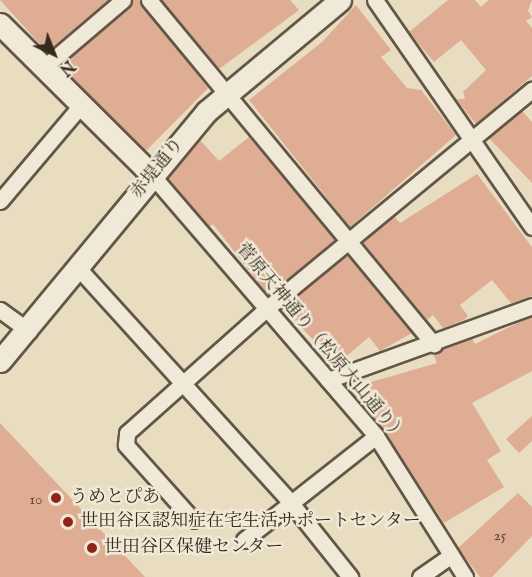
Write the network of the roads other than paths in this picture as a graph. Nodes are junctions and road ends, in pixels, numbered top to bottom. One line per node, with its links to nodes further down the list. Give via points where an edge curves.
1 (123, 0): 6 (street)
2 (149, 0): 8 (street)
3 (340, 0): 8 (main road, 赤堤通り)
4 (375, 0): 10 (street)
5 (0, 24): 6 (main road)
6 (43, 68): 9 (main road)
7 (532, 90): 10 (street)
8 (228, 92): 11 (main road, 赤堤通り); 14 (street)
9 (81, 105): 11 (main road); 12 (street)
10 (471, 140): 13 (street); 14 (street)
11 (151, 174): 15 (main road, 赤堤通り); 17 (street, 菅原天神通り（松原大山通り）)
12 (0, 201)
13 (532, 227)
14 (348, 241): 17 (street); 20 (street)
15 (80, 270): 19 (main road, 赤堤通り); 23 (street)
16 (532, 306): 20 (street)
17 (266, 309): 22 (street, 菅原天神通り（松原大山通り）); 23 (street)
18 (0, 310): 19 (street)
19 (29, 331): 21 (main road, 赤堤通り)
20 (434, 344): 22 (street)
21 (0, 361)
22 (328, 380): 24 (street, 菅原天神通り（松原大山通り）)
23 (184, 384): 25 (street); 26 (street, via 127,433 126,445)
24 (376, 436): 25 (street); 28 (street, 菅原天神通り（松原大山通り）)
25 (291, 503): 27 (street); 30 (street)
26 (193, 520)
27 (244, 540)
28 (450, 556): 29 (street, 菅原天神通り（松原大山通り）); 31 (street)
29 (464, 576)
30 (350, 577)
31 (420, 577)

